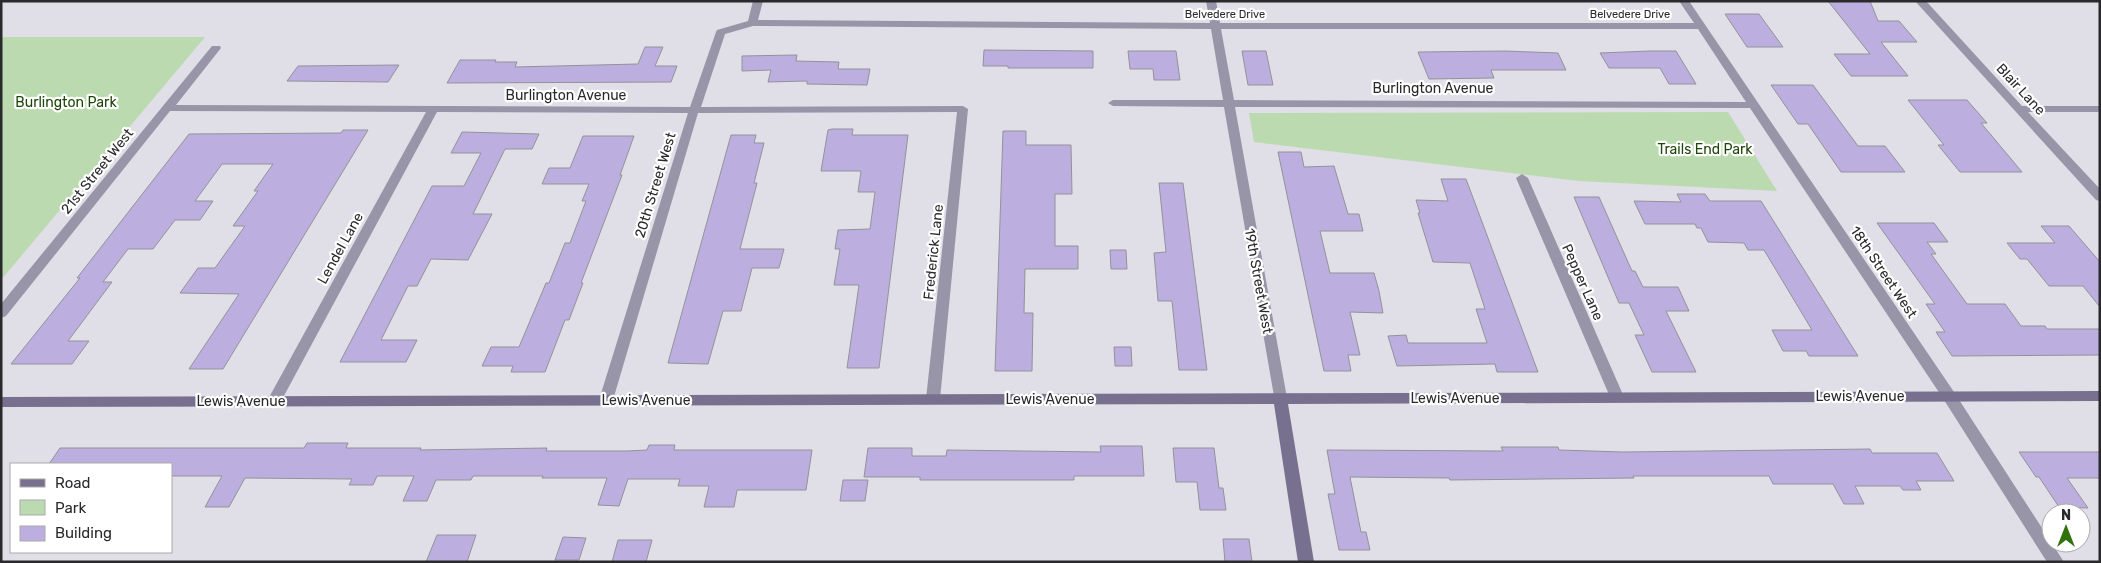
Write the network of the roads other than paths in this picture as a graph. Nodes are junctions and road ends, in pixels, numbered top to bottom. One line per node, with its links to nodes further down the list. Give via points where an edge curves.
1 (758, 1): 5 (street)
2 (1210, 1): 6 (street, 19th Street West)
3 (1684, 1): 7 (street, 18th Street West)
4 (1920, 1): 15 (street, Blair Lane)
5 (752, 23): 6 (street, Belvedere Drive); 17 (street, 20th Street West, via 721,32)
6 (1215, 26): 7 (street, Belvedere Drive); 9 (street, 19th Street West)
7 (1699, 26): 11 (street, 18th Street West)
8 (216, 48): 12 (street, 21st Street West)
9 (1228, 102): 10 (street, Burlington Avenue); 11 (street, Burlington Avenue); 24 (street, 19th Street West)
10 (1113, 103)
11 (1753, 105): 21 (street, 18th Street West)
12 (168, 108): 13 (street, Burlington Avenue); 20 (street, 21st Street West)
13 (433, 109): 17 (street, Burlington Avenue); 27 (street, Lendel Lane)
14 (963, 109): 17 (street, Burlington Avenue); 25 (street, Frederick Lane)
15 (2020, 109): 16 (street); 19 (street, Blair Lane)
16 (2100, 109)
17 (694, 110): 26 (street, 20th Street West)
18 (1522, 178): 23 (street, Pepper Lane)
19 (2100, 197)
20 (1, 313)
21 (1949, 396): 22 (street, Lewis Avenue); 23 (street, Lewis Avenue); 30 (street, 18th Street West)
22 (2100, 396)
23 (1617, 397): 24 (street, Lewis Avenue)
24 (1280, 398): 25 (street, Lewis Avenue); 29 (street, 19th Street West)
25 (933, 399): 26 (street, Lewis Avenue)
26 (606, 400): 27 (street, Lewis Avenue)
27 (274, 401): 28 (street, Lewis Avenue)
28 (1, 402)
29 (1306, 562)
30 (2056, 562)

